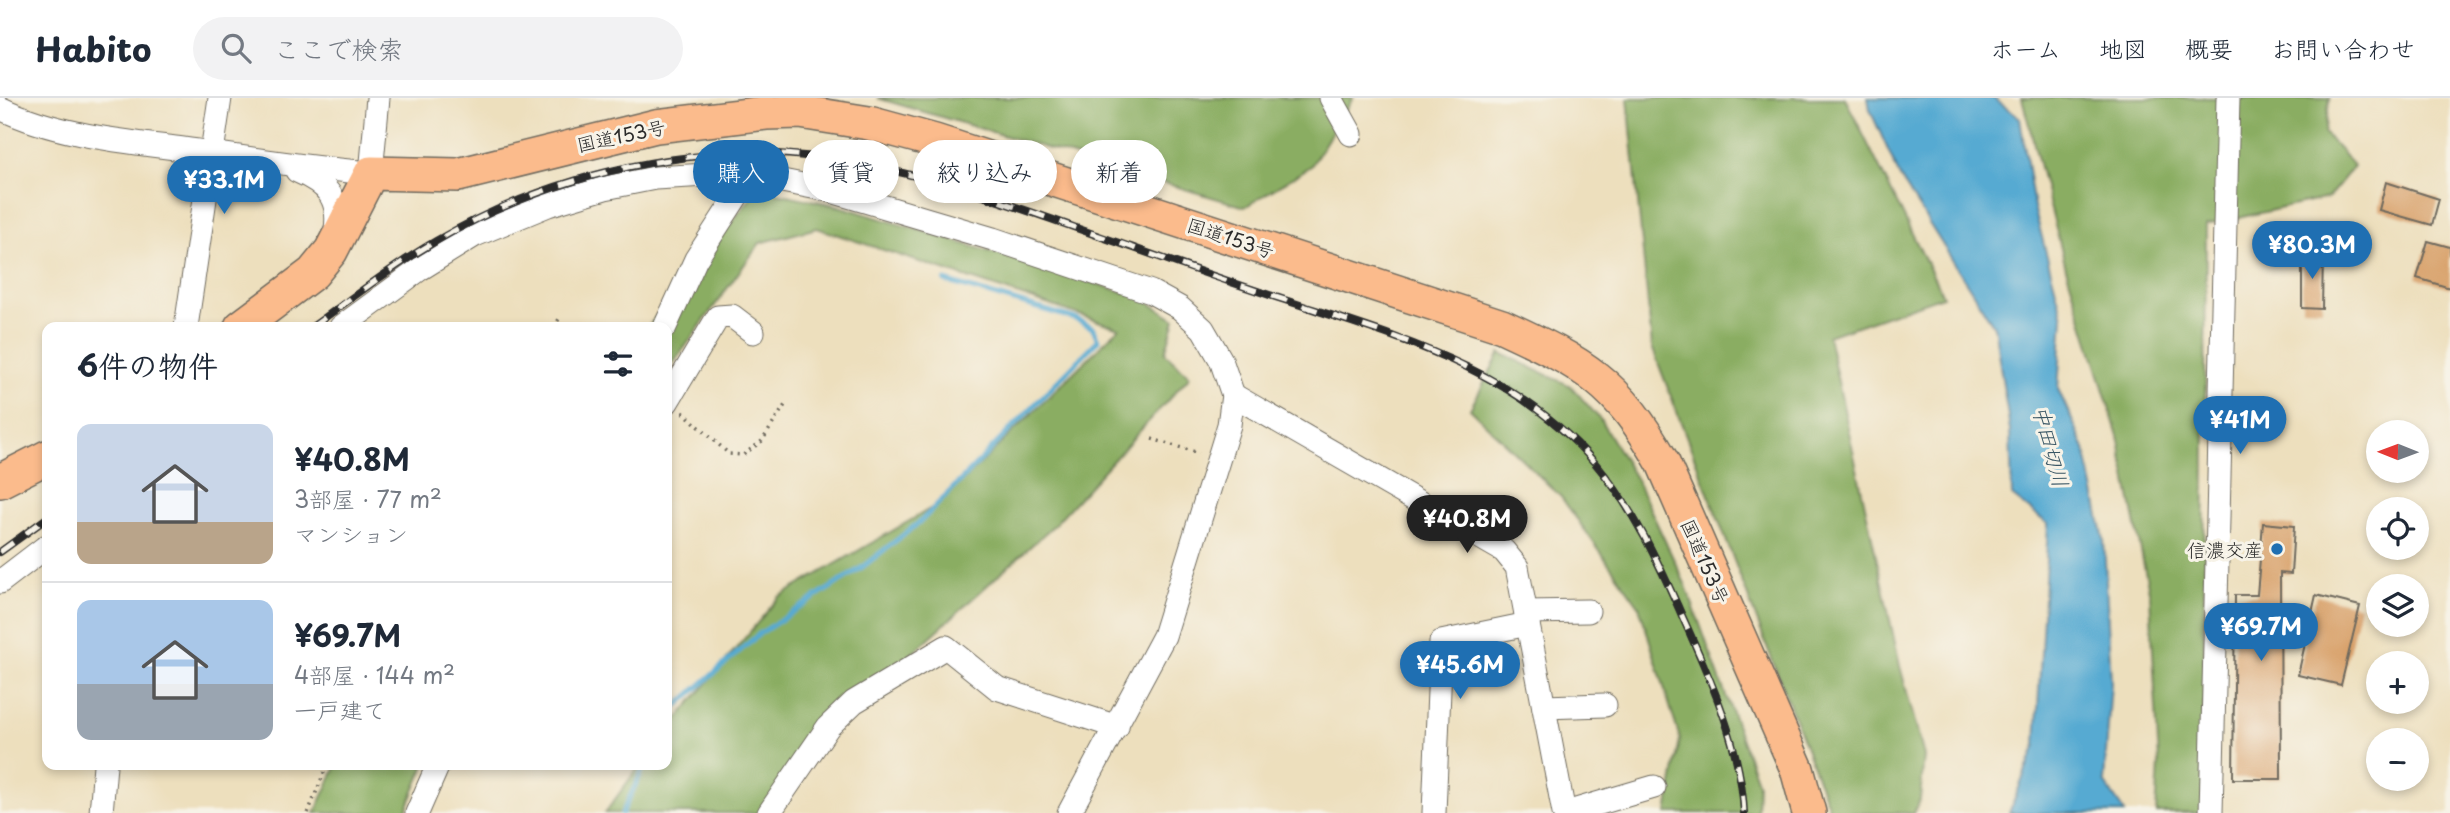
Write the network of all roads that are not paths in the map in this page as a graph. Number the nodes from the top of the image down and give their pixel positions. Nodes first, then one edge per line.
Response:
1 (220, 98) edge
2 (378, 98) edge
3 (1331, 98) edge
4 (2228, 98) edge
5 (803, 105) edge
6 (0, 108) edge
7 (1351, 134) dead end
8 (211, 153) junction
9 (277, 164) junction
10 (371, 173) junction
11 (693, 174) edge
12 (789, 182) edge
13 (732, 203) edge
14 (331, 251) junction
15 (187, 322) edge
16 (248, 322) edge
17 (348, 322) edge
18 (667, 322) edge
19 (753, 332) dead end
20 (672, 393) edge
21 (1233, 395) junction
22 (42, 460) edge
23 (0, 481) edge
24 (42, 550) edge
25 (0, 582) edge
26 (1588, 611) dead end
27 (1527, 618) junction
28 (1605, 705) dead end
29 (1544, 707) junction
30 (1117, 727) junction
31 (105, 770) edge
32 (436, 770) edge
33 (1654, 788) dead end
34 (101, 813) edge
35 (417, 813) edge
36 (769, 813) edge
37 (1069, 813) edge
38 (1434, 813) edge
39 (1565, 813) edge
40 (1809, 813) edge
41 (2211, 813) edge

1 - 8 street
2 - 10 street
3 - 7 street
4 - 41 street
5 - 10 highway, 国道153号
5 - 40 highway, 国道153号
6 - 8 street
8 - 9 street
8 - 15 street
9 - 10 street
9 - 14 street
10 - 14 highway
11 - 17 street
12 - 21 street
13 - 18 street
14 - 16 highway
19 - 20 street
21 - 27 street
21 - 30 street
22 - 23 highway
24 - 25 street
26 - 27 street
27 - 29 street
27 - 38 street
28 - 29 street
29 - 39 street
30 - 36 street
30 - 37 street
31 - 34 street
32 - 35 street
33 - 39 street

